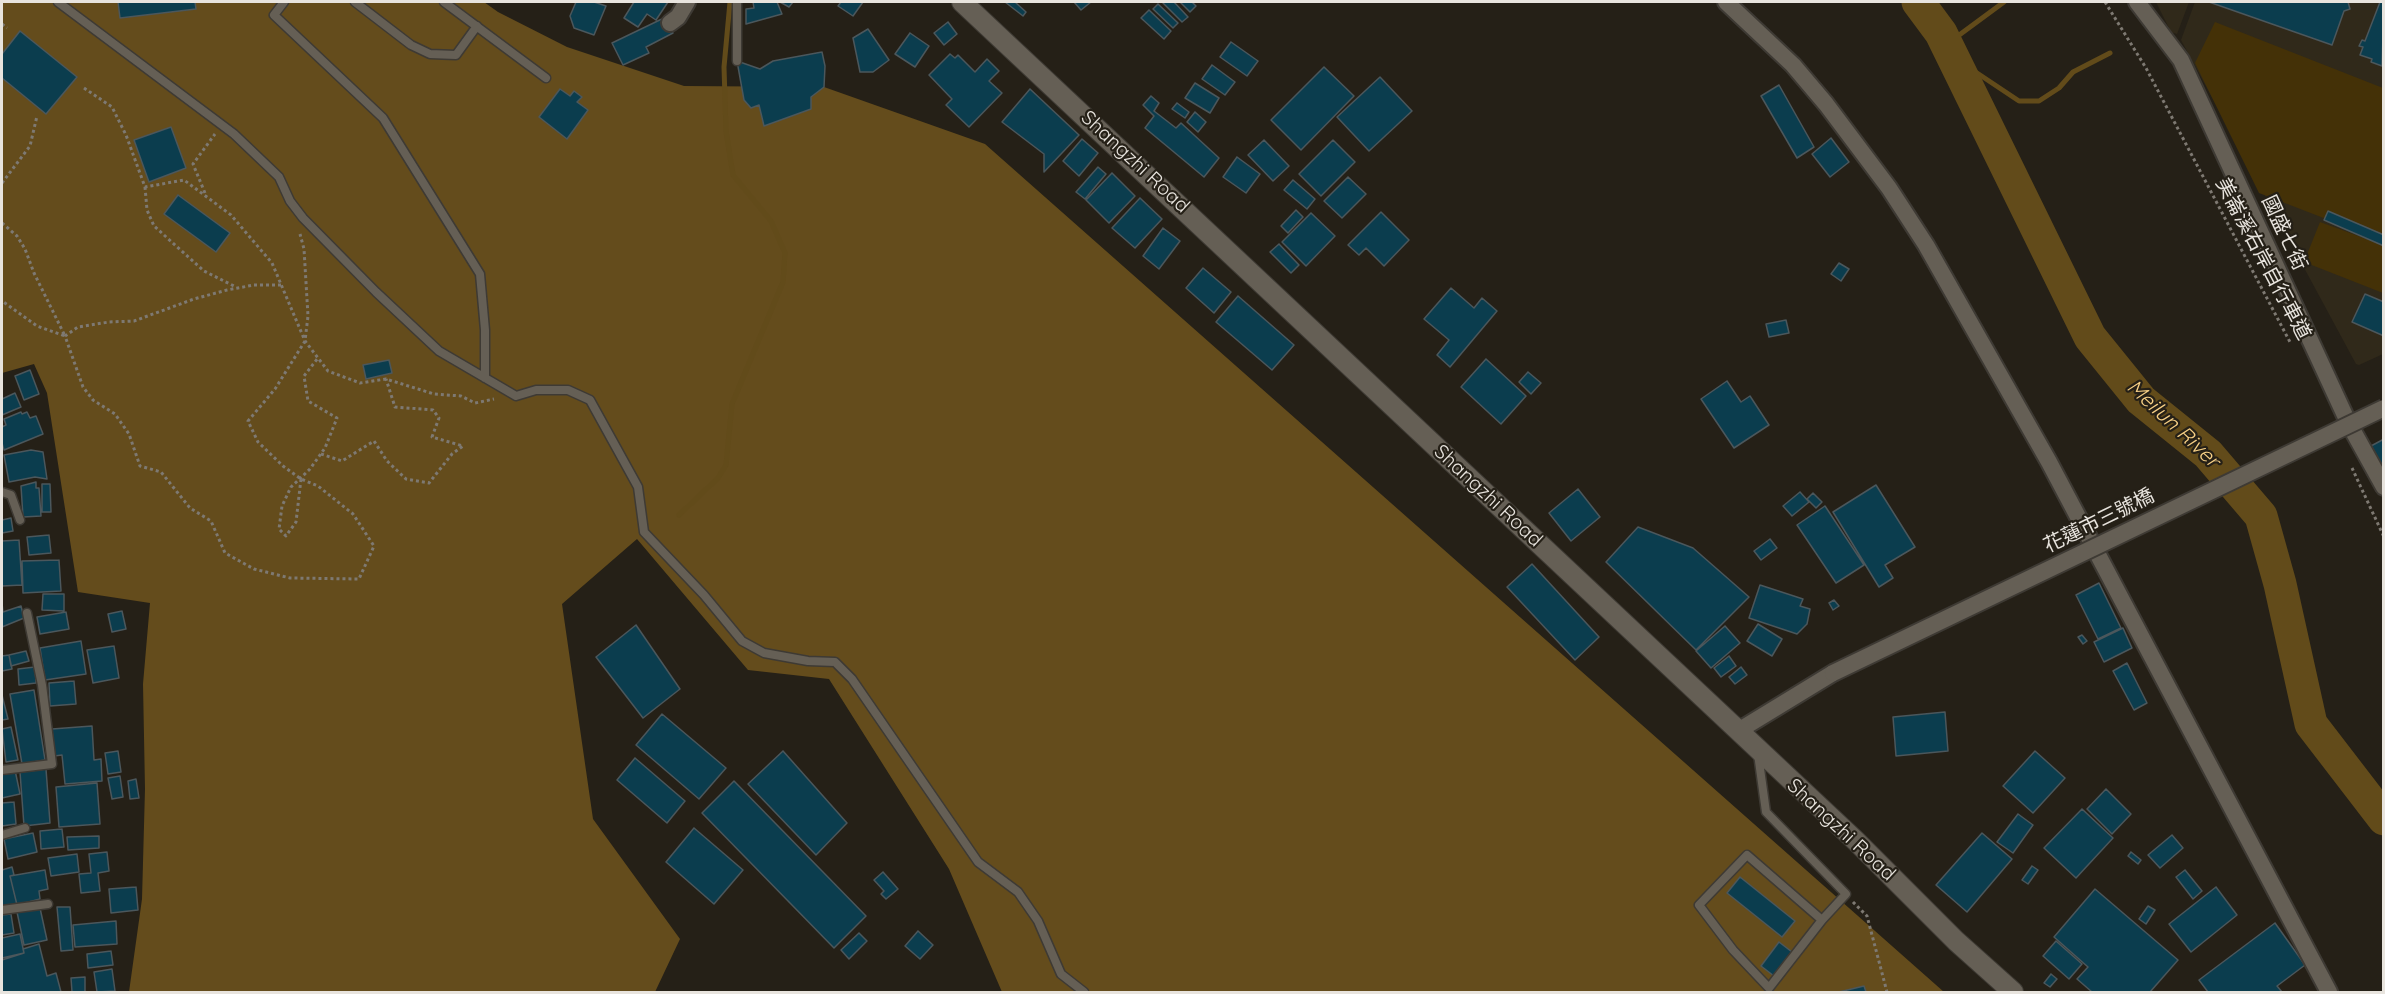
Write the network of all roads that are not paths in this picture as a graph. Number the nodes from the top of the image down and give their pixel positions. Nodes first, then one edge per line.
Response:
1 (58, 2) edge
2 (284, 2) edge
3 (355, 2) edge
4 (444, 2) edge
5 (687, 2) edge
6 (737, 2) edge
7 (962, 2) edge
8 (1725, 2) edge
9 (2137, 2) edge
10 (670, 23) dead end
11 (477, 26) junction
12 (736, 61) dead end
13 (546, 78) dead end
14 (485, 378) junction
15 (2384, 408) edge
16 (2384, 487) edge
17 (2, 492) edge
18 (20, 519) dead end
19 (27, 614) dead end
20 (1738, 731) junction
21 (1757, 751) junction
22 (2, 770) edge
23 (24, 828) dead end
24 (2, 835) edge
25 (48, 904) dead end
26 (2, 910) edge
27 (1822, 920) junction
28 (1084, 993) edge
29 (2013, 993) edge
30 (2329, 993) edge

1 - 14 lane
2 - 14 lane
3 - 11 lane
4 - 11 lane
5 - 10 street
6 - 12 lane
7 - 20 street, Shangzhi Road
8 - 30 street
9 - 16 street, 國盛七街
11 - 13 lane
14 - 28 lane
15 - 20 street, 花蓮市三號橋, bridge
17 - 18 lane
19 - 22 lane
20 - 21 street, Shangzhi Road
21 - 27 lane
21 - 29 street, Shangzhi Road
23 - 24 lane
25 - 26 lane
27 - 27 lane

